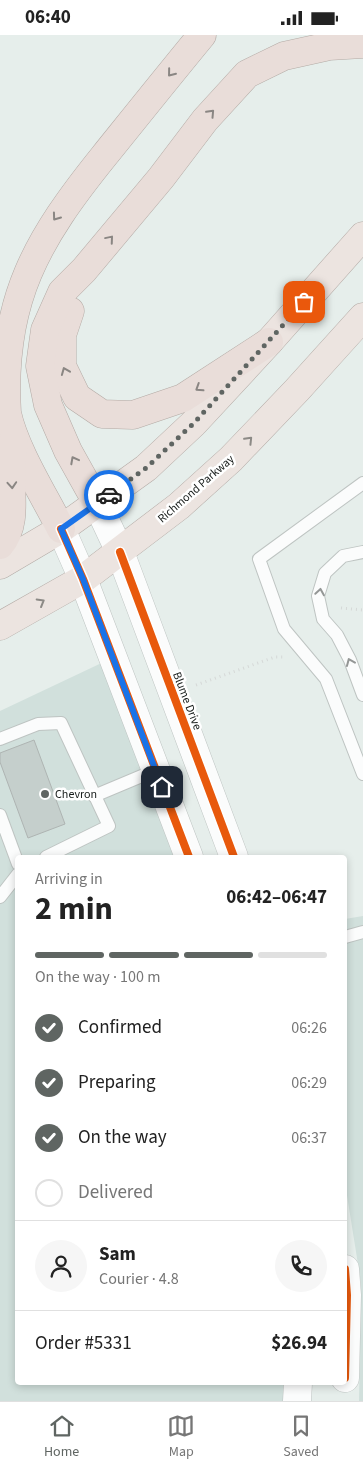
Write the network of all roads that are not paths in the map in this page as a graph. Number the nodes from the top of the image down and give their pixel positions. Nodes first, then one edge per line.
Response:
1 (202, 35) edge
2 (363, 44) edge
3 (363, 236) edge
4 (84, 270) junction
5 (363, 317) edge
6 (269, 342) junction
7 (14, 436) junction
8 (363, 483) edge
9 (96, 503) junction
10 (61, 529) junction
11 (0, 545) edge
12 (120, 552) junction
13 (363, 552) edge
14 (0, 565) edge
15 (83, 579) junction
16 (0, 626) edge
17 (363, 695) edge
18 (0, 739) edge
19 (156, 770) junction
20 (363, 775) edge
21 (94, 796) junction
22 (0, 815) edge
23 (50, 855) edge
24 (188, 855) edge
25 (233, 855) edge
26 (15, 856) edge
27 (15, 878) edge
28 (0, 897) edge
29 (363, 932) edge
30 (347, 936) edge
31 (347, 1286) edge
32 (347, 1323) edge
33 (298, 1385) edge
34 (345, 1385) edge
35 (297, 1401) edge
36 (344, 1401) edge

1 -> 7 highway
4 -> 2 highway
3 - 6 highway
6 -> 4 highway
9 -> 4 highway
12 -> 5 highway, Richmond Parkway
6 - 9 highway
7 - 10 highway
7 -> 11 highway
8 - 20 lane
9 - 10 highway
9 - 12 street, Blume Drive
10 - 14 highway
10 - 15 street
12 - 15 highway, Richmond Parkway
12 - 25 street, Blume Drive
17 -> 13 lane
16 -> 15 highway, Richmond Parkway
15 - 19 street
18 - 21 lane
19 - 21 lane
19 - 24 street
21 - 23 lane
22 - 26 lane
27 - 28 lane
29 - 30 lane
31 - 32 street
33 - 35 street
34 - 36 street

